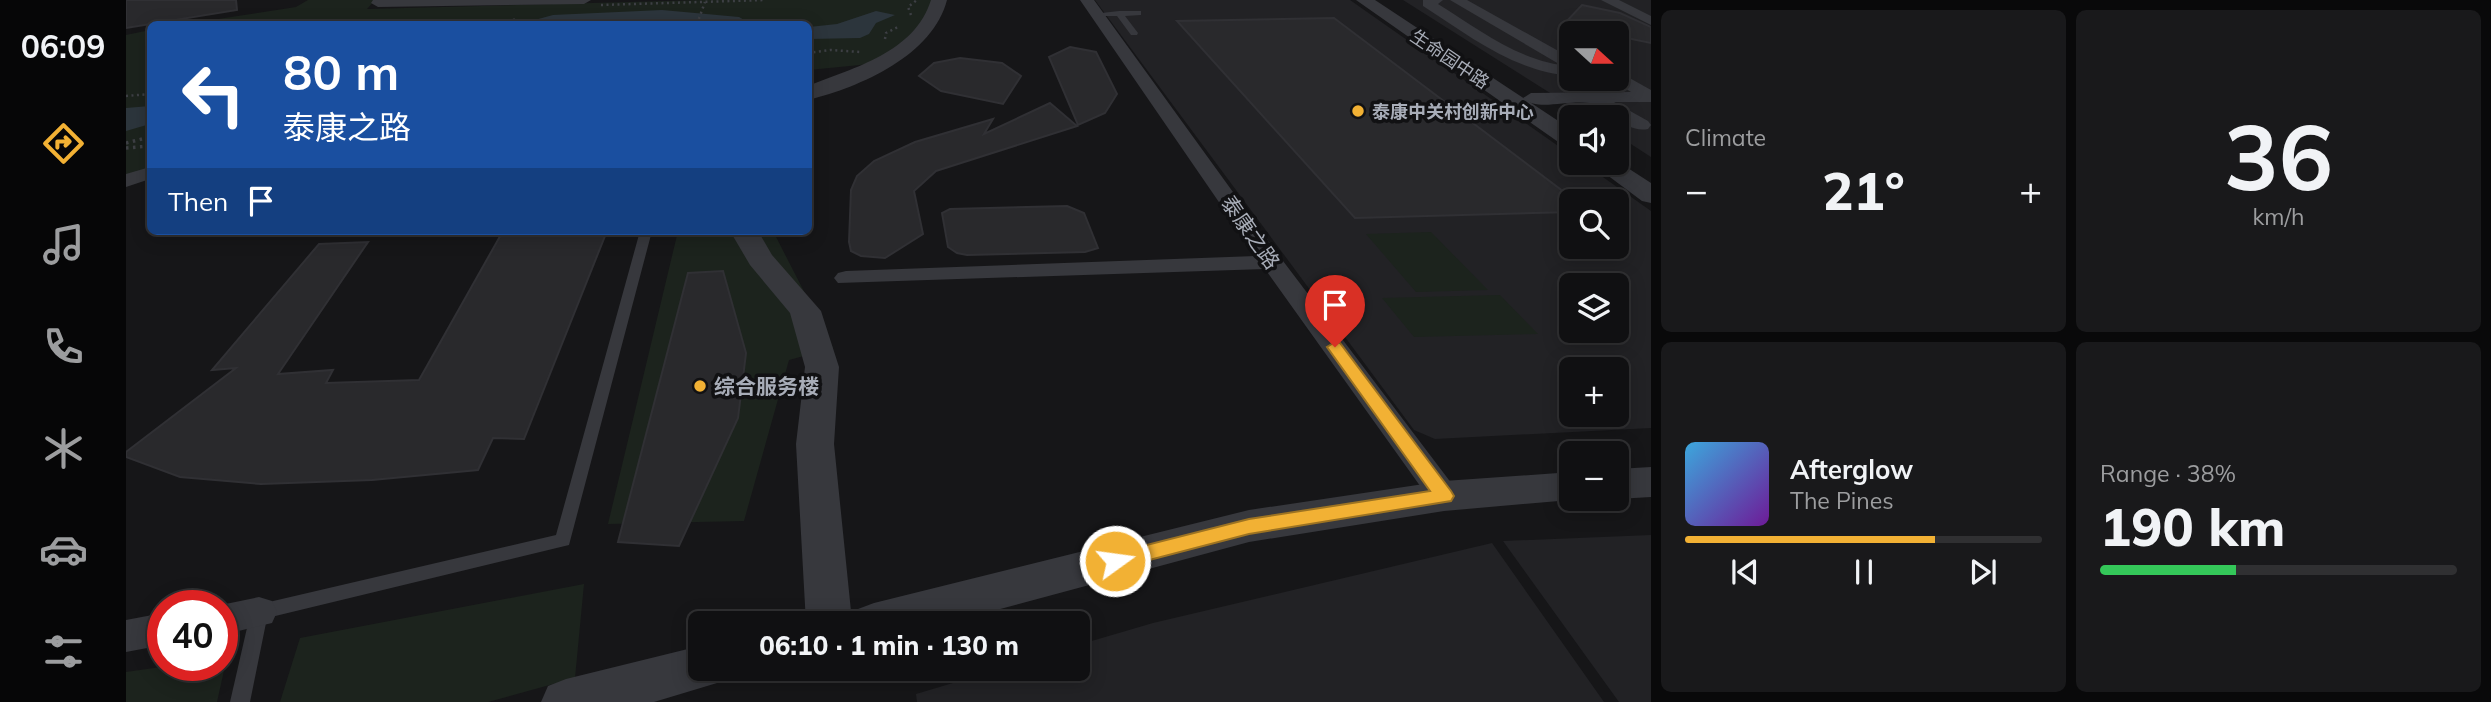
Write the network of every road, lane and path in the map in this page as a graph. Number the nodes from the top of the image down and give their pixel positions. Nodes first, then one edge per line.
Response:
1 (382, 0) edge
2 (765, 0) edge
3 (939, 0) edge
4 (1364, 0) edge
5 (1381, 0) edge
6 (1436, 0) edge
7 (1457, 0) edge
8 (1608, 0) edge
9 (496, 1) edge
10 (591, 2) edge
11 (705, 2) junction
12 (1101, 9) edge
13 (1138, 13) dead end
14 (525, 16) dead end
15 (508, 21) edge
16 (698, 21) edge
17 (1651, 22) edge
18 (1134, 33) dead end
19 (812, 53) edge
20 (887, 58) junction
21 (1559, 61) edge
22 (1559, 66) edge
23 (1629, 84) edge
24 (812, 91) edge
25 (1584, 91) edge
26 (147, 94) edge
27 (126, 96) edge
28 (1531, 98) junction
29 (1594, 98) junction
30 (1559, 116) edge
31 (1642, 125) dead end
32 (1559, 132) edge
33 (147, 138) edge
34 (126, 146) edge
35 (147, 146) edge
36 (1629, 162) edge
37 (147, 174) edge
38 (1621, 175) edge
39 (1651, 176) edge
40 (126, 181) edge
41 (1651, 195) edge
42 (645, 235) edge
43 (746, 235) edge
44 (1272, 262) junction
45 (846, 278) dead end
46 (1651, 482) edge
47 (1629, 483) edge
48 (1559, 488) edge
49 (1444, 496) junction
50 (828, 611) edge
51 (920, 611) edge
52 (258, 612) junction
53 (238, 615) edge
54 (147, 632) edge
55 (126, 636) edge
56 (688, 671) edge
57 (240, 702) edge
58 (566, 702) edge

1 - 9 street
2 - 11 path
3 - 20 street
4 - 32 street, 生命园中路
5 - 28 street, 生命园中路
6 - 22 street
7 - 21 street
8 - 17 street
9 - 10 street
10 - 11 path
11 - 16 path
12 - 13 lane
12 - 18 lane
12 - 44 street, 泰康之路
14 - 15 path
19 - 20 path
20 - 24 street
23 - 29 street
25 - 29 street
26 - 27 path
28 - 29 street
28 - 30 street, 生命园中路
29 - 31 street
33 - 34 path
34 - 35 path
36 - 39 street
37 - 40 street
38 - 41 street
42 - 52 lane
43 - 50 street
44 - 45 street
44 - 49 street, 泰康之路
46 - 47 street
48 - 49 street
49 - 51 street
52 - 53 street
52 - 57 lane
54 - 55 street
56 - 58 street

